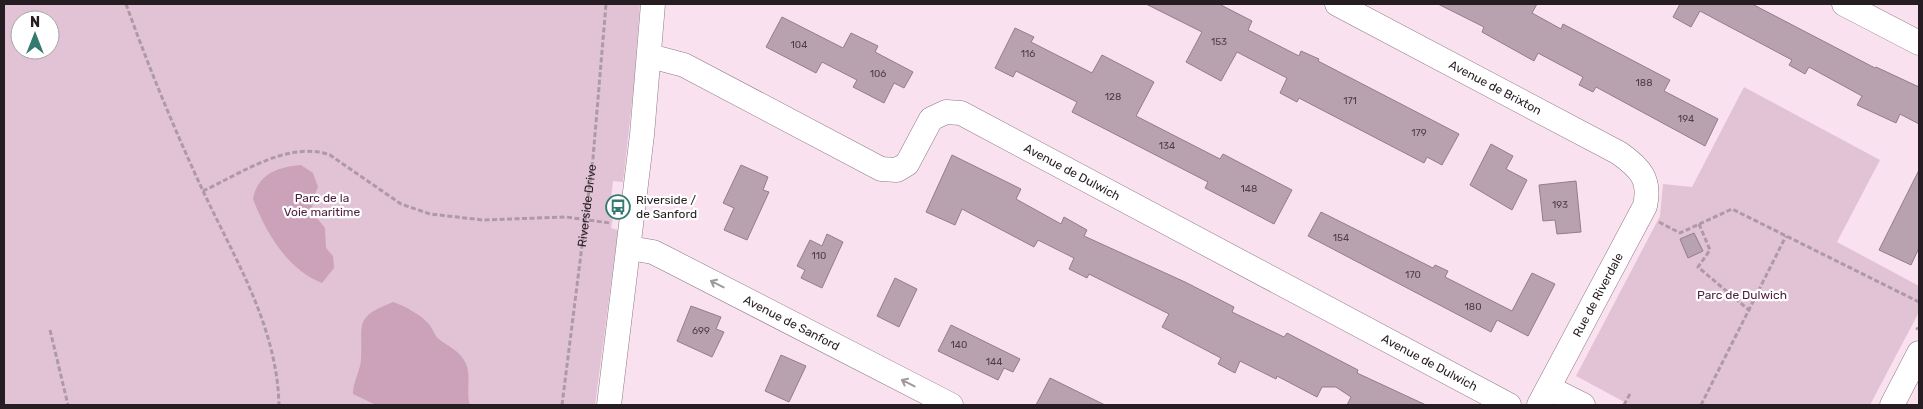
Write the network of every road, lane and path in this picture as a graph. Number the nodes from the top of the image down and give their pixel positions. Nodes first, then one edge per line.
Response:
1 (126, 4) edge
2 (606, 4) edge
3 (653, 4) edge
4 (1337, 4) edge
5 (1844, 4) edge
6 (1919, 43) edge
7 (650, 56) junction
8 (1646, 181) joint
9 (203, 191) junction
10 (585, 219) junction
11 (1655, 221) dead end
12 (616, 224) dead end
13 (1699, 224) junction
14 (1786, 236) junction
15 (629, 248) junction
16 (1919, 302) edge
17 (1750, 311) junction
18 (50, 330) dead end
19 (1919, 353) edge
20 (1631, 392) dead end
21 (1544, 396) edge
22 (68, 405) edge
23 (279, 405) edge
24 (562, 405) edge
25 (609, 405) edge
26 (951, 405) edge
27 (1508, 405) edge
28 (1583, 405) edge
29 (1624, 405) edge
30 (1701, 405) edge
31 (1892, 405) edge

1 - 9 path
2 - 10 path, Riverside Drive
3 - 7 street
4 - 8 street, Avenue de Brixton
5 - 6 street
7 - 15 street
7 - 27 street, Avenue de Dulwich
8 - 21 street, Rue de Riverdale
9 - 10 path
9 - 23 path
10 - 12 path
10 - 24 path, Riverside Drive
11 - 13 path
13 - 14 path
13 - 17 path
14 - 16 path
14 - 17 path
15 - 25 street
26 -> 15 street, Avenue de Sanford
17 - 30 path
18 - 22 path
19 - 31 street
20 - 29 path
21 - 28 street

